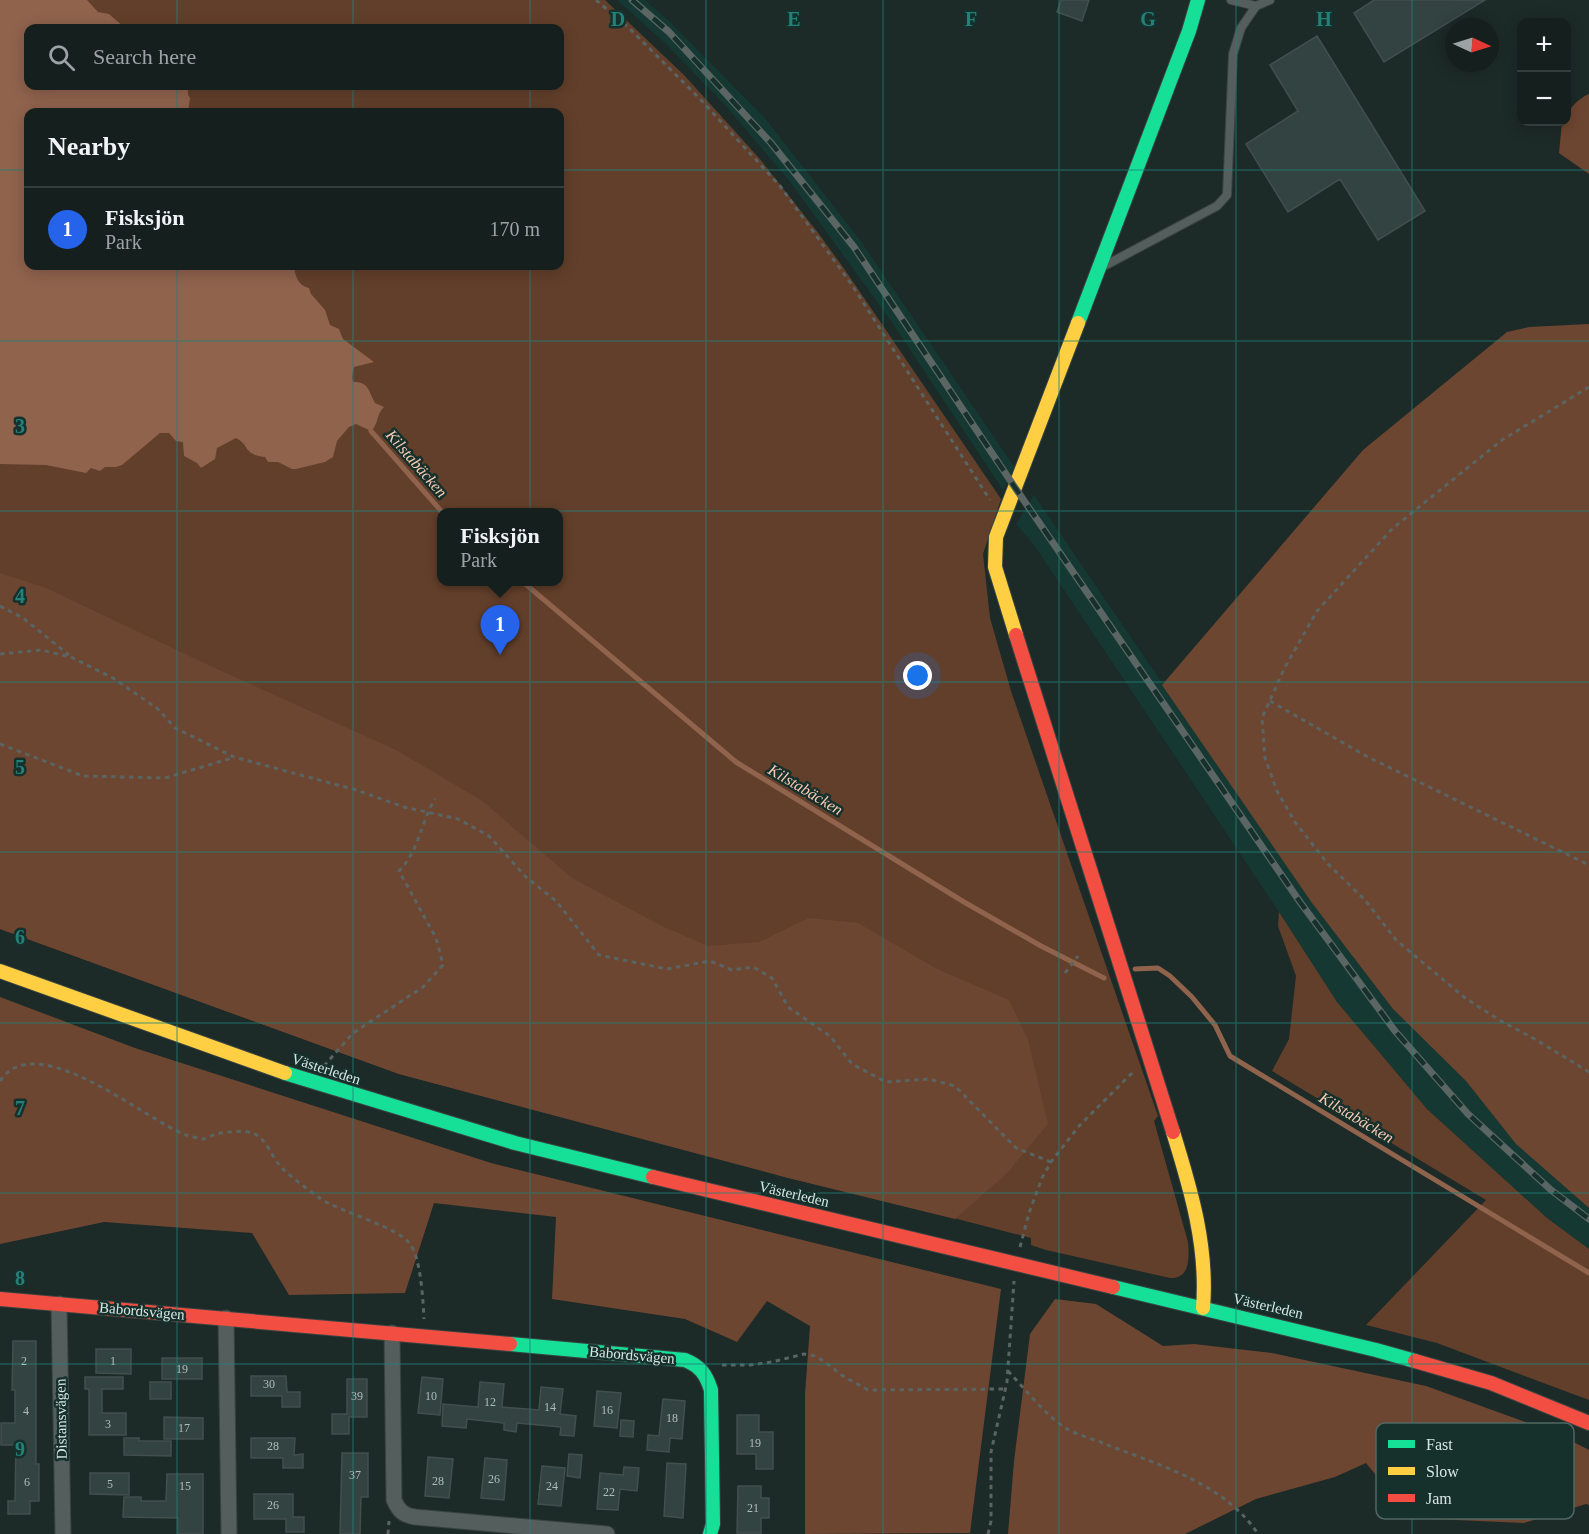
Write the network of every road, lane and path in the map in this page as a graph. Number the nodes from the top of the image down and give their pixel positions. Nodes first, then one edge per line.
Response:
1 (596, 0) edge
2 (1198, 0) edge
3 (1231, 0) edge
4 (1270, 0) edge
5 (1256, 6) junction
6 (1099, 268) junction
7 (1589, 387) edge
8 (992, 504) dead end
9 (0, 606) edge
10 (0, 654) edge
11 (71, 657) junction
12 (1270, 701) junction
13 (0, 744) edge
14 (234, 757) junction
15 (435, 800) dead end
16 (427, 812) junction
17 (1589, 865) edge
18 (1078, 956) dead end
19 (0, 971) edge
20 (1065, 973) dead end
21 (1149, 1056) junction
22 (1589, 1072) edge
23 (0, 1081) edge
24 (314, 1083) junction
25 (1051, 1162) junction
26 (1020, 1249) dead end
27 (1014, 1280) dead end
28 (0, 1299) edge
29 (59, 1304) junction
30 (1203, 1308) junction
31 (226, 1318) junction
32 (392, 1333) junction
33 (426, 1336) junction
34 (699, 1365) junction
35 (1008, 1371) junction
36 (1005, 1389) junction
37 (1589, 1423) edge
38 (63, 1534) edge
39 (229, 1534) edge
40 (607, 1534) edge
41 (710, 1534) edge
42 (988, 1534) edge
43 (1258, 1534) edge

1 - 8 path
2 - 6 street
3 - 5 lane
4 - 5 lane
5 - 6 lane
6 - 21 street
7 - 12 path
9 - 11 path
10 - 11 path
11 - 14 path
12 - 17 path
12 - 22 path
13 - 14 path
14 - 16 path
15 - 16 path
16 - 24 path
16 - 25 path
18 - 20 path
19 - 24 street, Västerleden
21 - 25 path
21 - 30 street
23 - 33 path
24 - 30 street, Västerleden
25 - 26 path
27 - 35 path
28 - 29 street, Babordsvägen
29 - 31 street, Babordsvägen
29 - 38 street, Distansvägen
30 - 37 street, Västerleden
31 - 32 street, Babordsvägen
31 - 39 street
32 - 33 street, Babordsvägen
32 - 40 street
33 - 34 street, Babordsvägen
34 - 36 path
34 - 41 street
35 - 36 path
35 - 43 path
36 - 42 path

